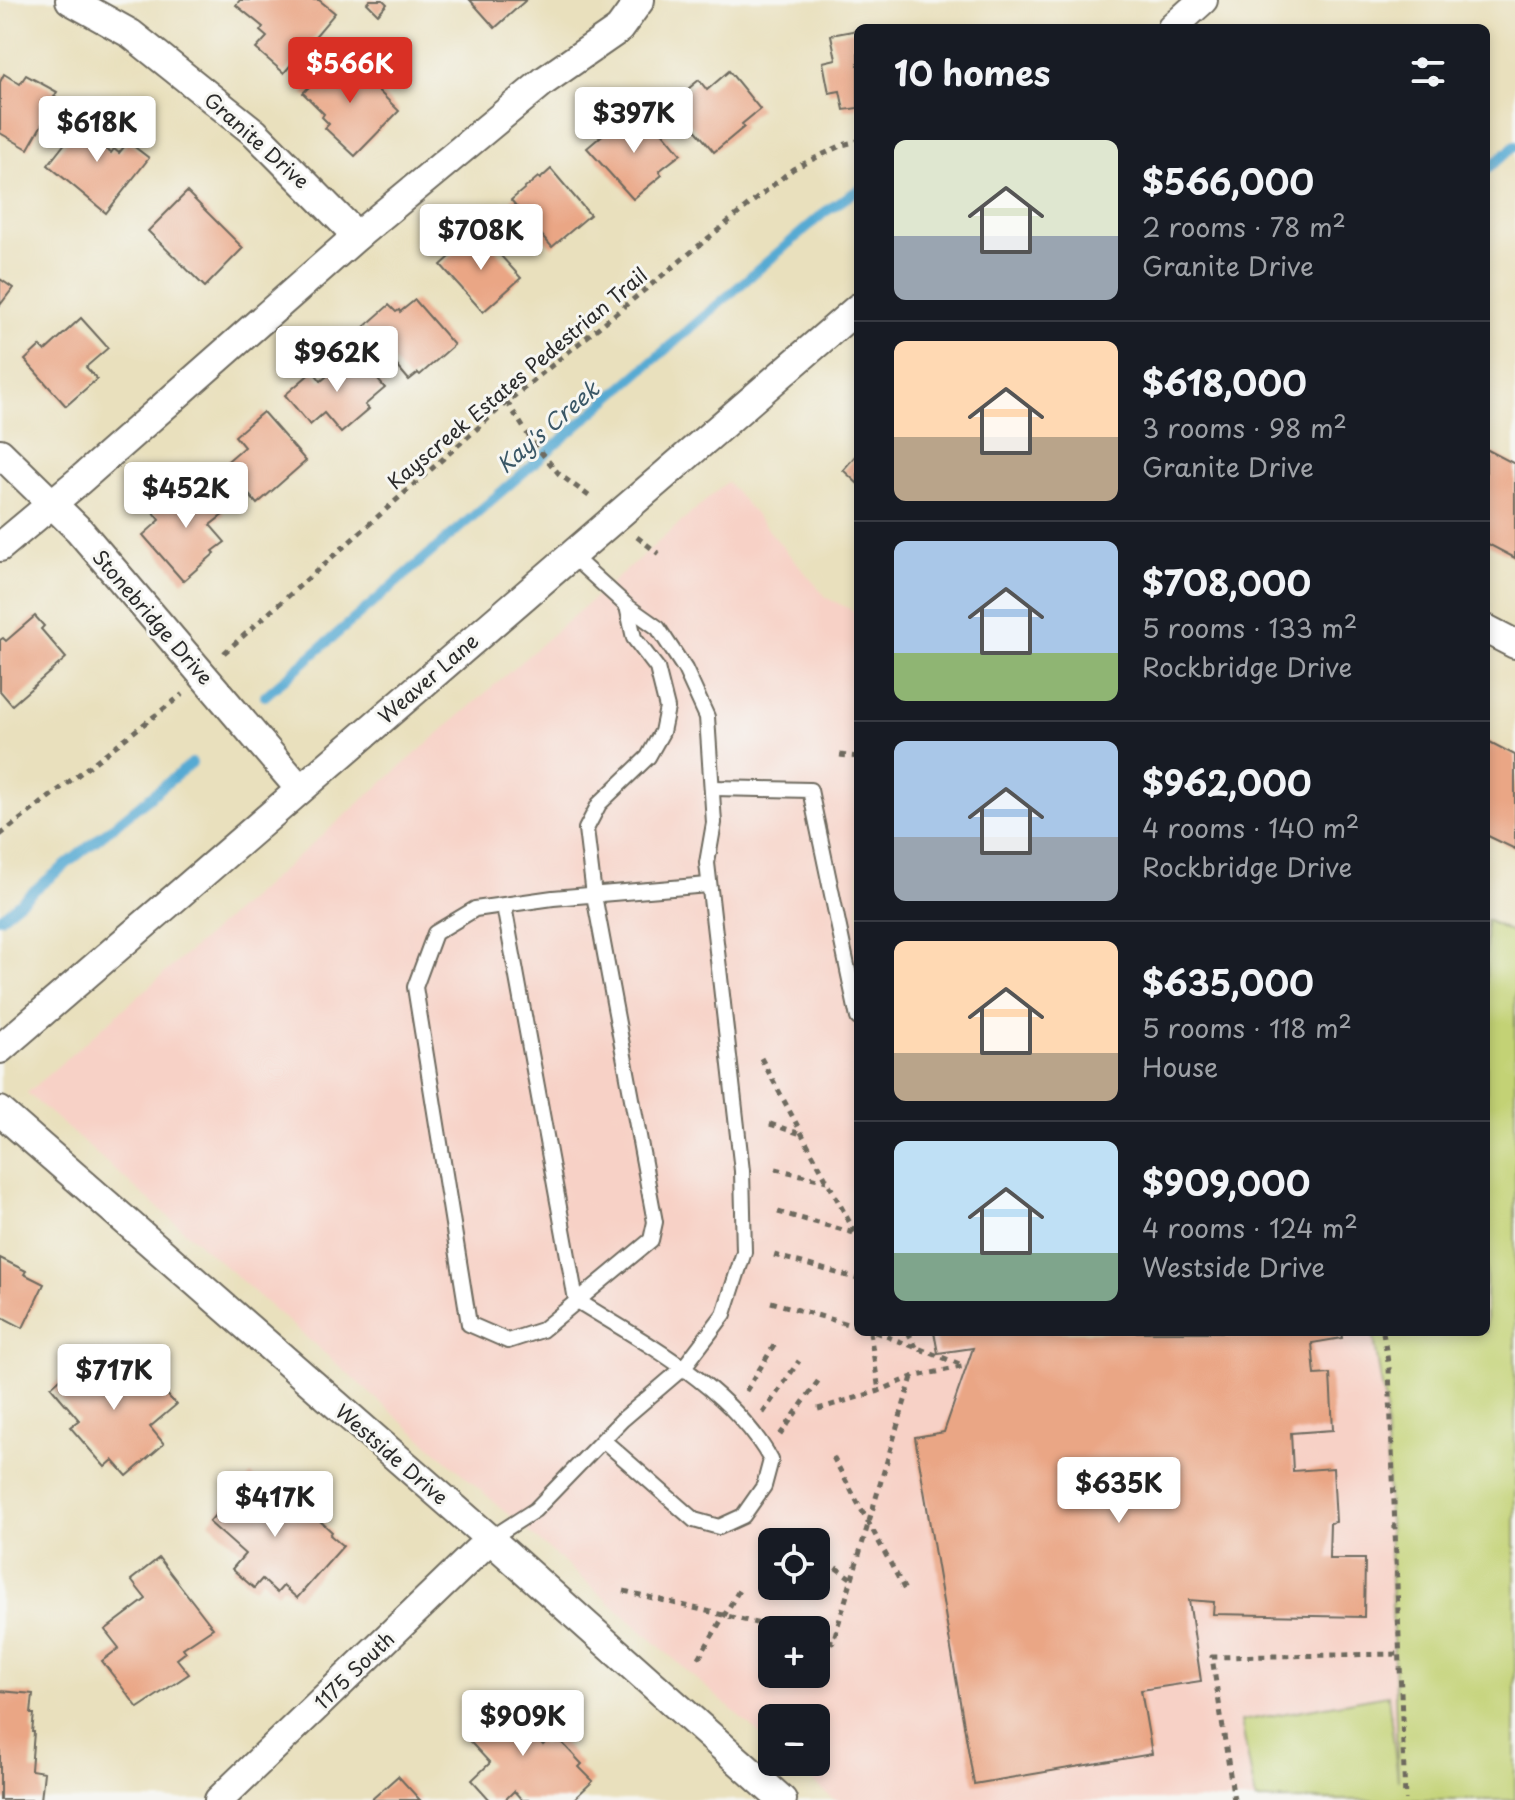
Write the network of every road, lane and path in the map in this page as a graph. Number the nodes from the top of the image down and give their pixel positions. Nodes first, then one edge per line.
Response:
1 (70, 0) edge
2 (640, 0) edge
3 (1203, 0) edge
4 (1176, 24) edge
5 (854, 142) edge
6 (357, 236) junction
7 (854, 311) edge
8 (507, 402) junction
9 (0, 453) edge
10 (590, 496) dead end
11 (53, 504) junction
12 (0, 547) edge
13 (571, 555) junction
14 (627, 606) junction
15 (1490, 631) edge
16 (1515, 644) edge
17 (219, 657) dead end
18 (179, 698) dead end
19 (840, 755) dead end
20 (854, 757) edge
21 (713, 788) junction
22 (300, 789) junction
23 (0, 835) edge
24 (708, 885) junction
25 (594, 895) junction
26 (504, 906) junction
27 (854, 999) edge
28 (0, 1049) edge
29 (761, 1058) dead end
30 (0, 1111) edge
31 (770, 1124) dead end
32 (802, 1134) junction
33 (776, 1169) dead end
34 (827, 1182) junction
35 (778, 1212) dead end
36 (854, 1231) edge
37 (854, 1235) edge
38 (774, 1255) dead end
39 (854, 1278) edge
40 (576, 1300) junction
41 (771, 1302) dead end
42 (854, 1326) edge
43 (872, 1336) edge
44 (883, 1336) edge
45 (910, 1336) edge
46 (1384, 1336) edge
47 (775, 1344) dead end
48 (917, 1348) junction
49 (799, 1361) dead end
50 (684, 1367) junction
51 (821, 1377) dead end
52 (912, 1377) junction
53 (879, 1391) junction
54 (818, 1409) dead end
55 (733, 1412) junction
56 (752, 1430) junction
57 (603, 1440) junction
58 (768, 1453) junction
59 (833, 1457) dead end
60 (868, 1524) junction
61 (490, 1539) junction
62 (830, 1564) edge
63 (852, 1579) junction
64 (741, 1587) dead end
65 (624, 1591) dead end
66 (906, 1592) dead end
67 (724, 1615) junction
68 (758, 1623) edge
69 (830, 1641) edge
70 (1400, 1654) junction
71 (699, 1658) dead end
72 (219, 1800) edge
73 (782, 1800) edge
74 (1234, 1800) edge
75 (1405, 1800) edge

1 - 6 street, Granite Drive
2 - 6 street
3 - 4 street
5 - 8 path, Kayscreek Estates Pedestrian Trail
6 - 11 street
7 - 13 street, Weaver Lane
8 - 10 path
8 - 17 path, Kayscreek Estates Pedestrian Trail
9 - 11 street, Stonebridge Drive
11 - 12 street
11 - 22 street, Stonebridge Drive
13 - 14 lane
13 - 22 street, Weaver Lane
14 - 21 lane
14 - 25 lane
15 - 16 street
18 - 23 path
19 - 20 path
21 - 24 lane
21 - 27 lane
22 - 28 street, Weaver Lane
24 - 25 lane
24 - 50 lane
25 - 26 lane
25 - 40 lane
26 - 40 lane
26 - 40 lane
29 - 32 path
30 - 61 street, Westside Drive
31 - 32 path
32 - 34 path
33 - 34 path
34 - 36 path
35 - 37 path
38 - 39 path
40 - 50 lane
41 - 42 path
43 - 53 path
44 - 48 path
45 - 48 path
46 - 70 path
47 - 55 path
48 - 52 path
49 - 56 path
50 - 55 lane
50 - 57 lane
51 - 58 path
52 - 53 path
52 - 60 path
53 - 54 path
55 - 56 lane
56 - 58 lane
57 - 58 lane
57 - 61 lane
59 - 60 path
60 - 63 path
60 - 66 path
61 - 72 street, 1175 South
61 - 73 street, Westside Drive
62 - 63 path
63 - 69 path
64 - 67 path
65 - 67 path
67 - 68 path
67 - 71 path
70 - 74 path
70 - 75 path

